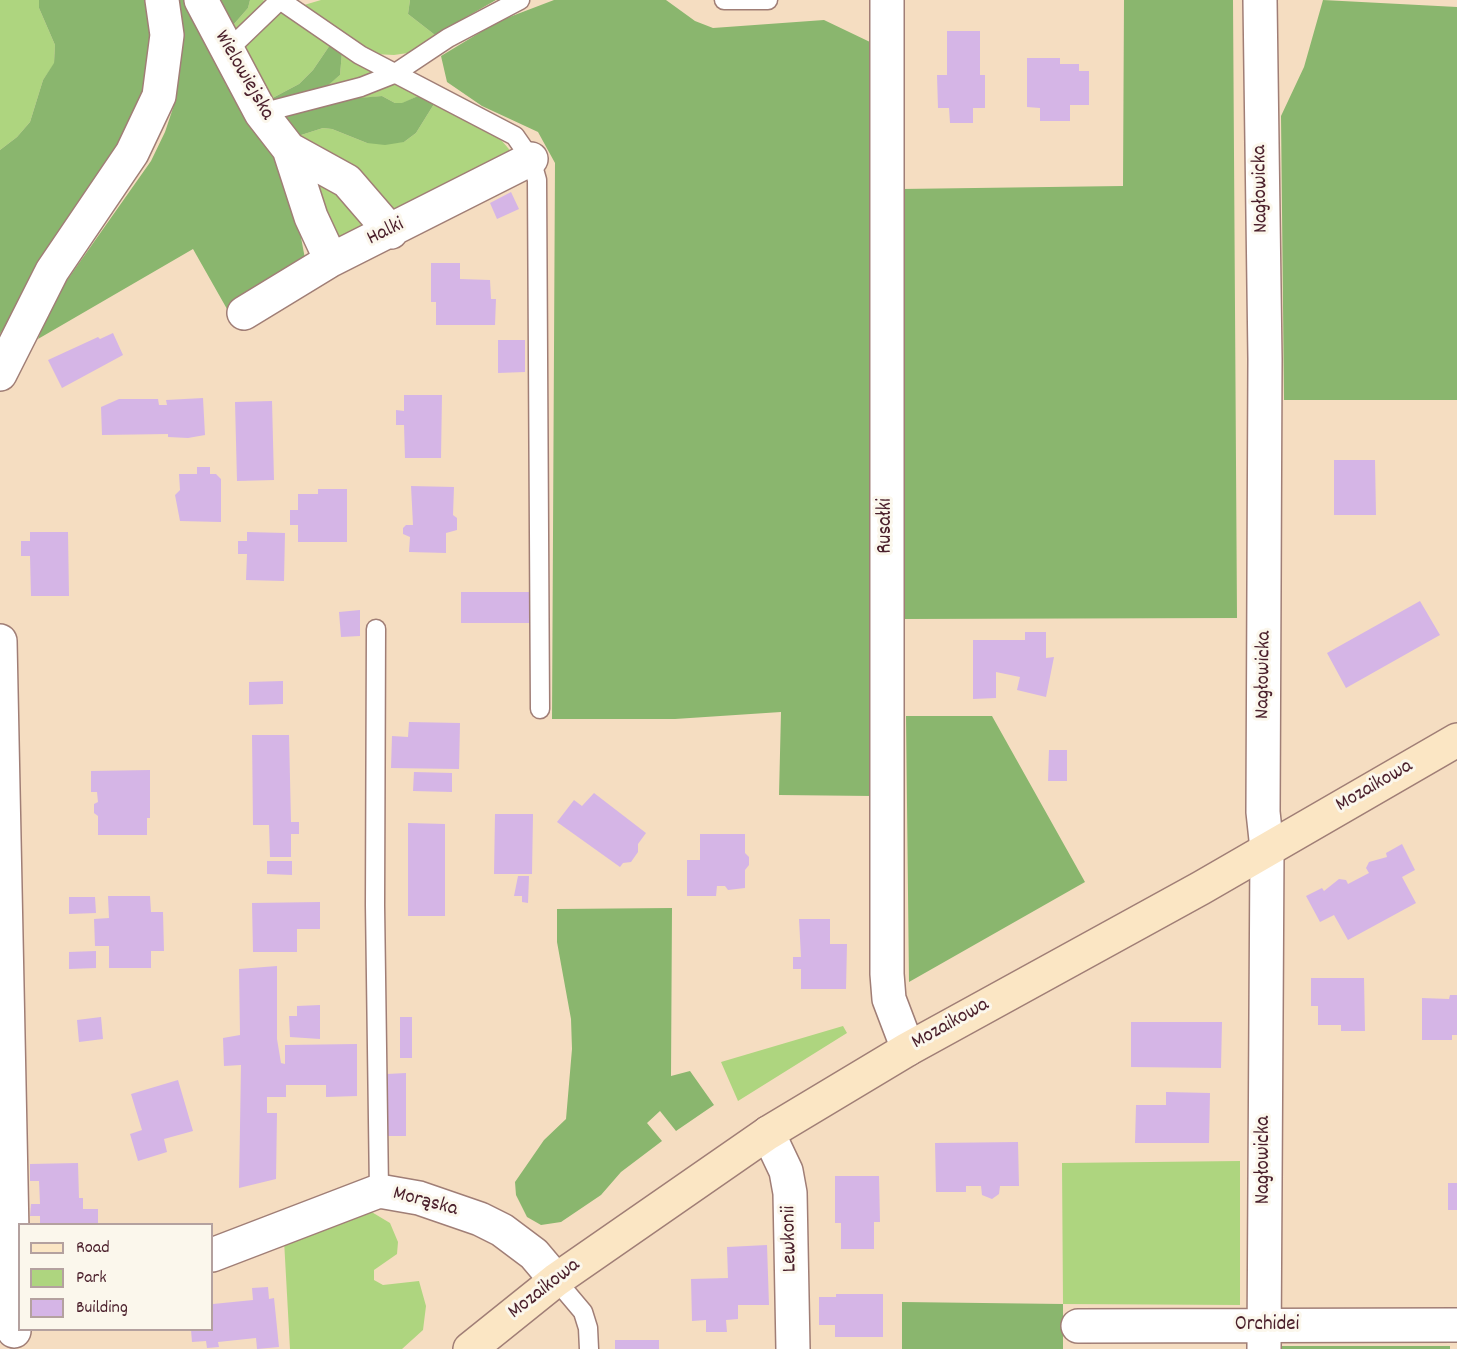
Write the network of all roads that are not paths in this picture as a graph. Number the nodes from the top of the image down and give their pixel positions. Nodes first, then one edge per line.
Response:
1 (162, 0) edge
2 (201, 0) edge
3 (280, 0) edge
4 (520, 0) edge
5 (724, 0) edge
6 (768, 0) edge
7 (887, 0) edge
8 (1260, 0) edge
9 (227, 51) junction
10 (394, 74) junction
11 (261, 113) junction
12 (289, 149) junction
13 (531, 159) junction
14 (391, 232) junction
15 (331, 260) junction
16 (244, 313) dead end
17 (0, 374) edge
18 (376, 629) dead end
19 (0, 641) edge
20 (540, 709) dead end
21 (1457, 740) edge
22 (1267, 849) junction
23 (908, 1049) junction
24 (768, 1133) junction
25 (379, 1191) junction
26 (213, 1256) edge
27 (556, 1280) junction
28 (1457, 1325) edge
29 (1078, 1326) dead end
30 (11, 1332) edge
31 (1264, 1337) edge
32 (470, 1349) edge
33 (589, 1349) edge
34 (793, 1349) edge

1 - 17 street
2 - 9 street, Wielowiejska
3 - 9 lane
3 - 10 lane
4 - 10 lane
5 - 6 lane
7 - 23 street, Rusałki
8 - 22 street, Nagłowicka
9 - 11 street, Wielowiejska
10 - 11 lane
10 - 13 lane
11 - 12 street, Wielowiejska
12 - 14 street, Wielowiejska
12 - 15 street, Wielowiejska
13 - 14 street, Halki
13 - 20 lane
14 - 15 street, Halki
15 - 16 street, Halki
18 - 25 lane
19 - 30 street
21 - 22 street, Mozaikowa
22 - 23 street, Mozaikowa
22 - 31 street, Nagłowicka
23 - 24 street, Mozaikowa
24 - 27 street, Mozaikowa
24 - 34 street, Lewkonii
25 - 26 street, Morąska
25 - 27 street, Morąska
27 - 32 street, Mozaikowa
27 - 33 lane
28 - 31 street, Orchidei
29 - 31 street, Orchidei

